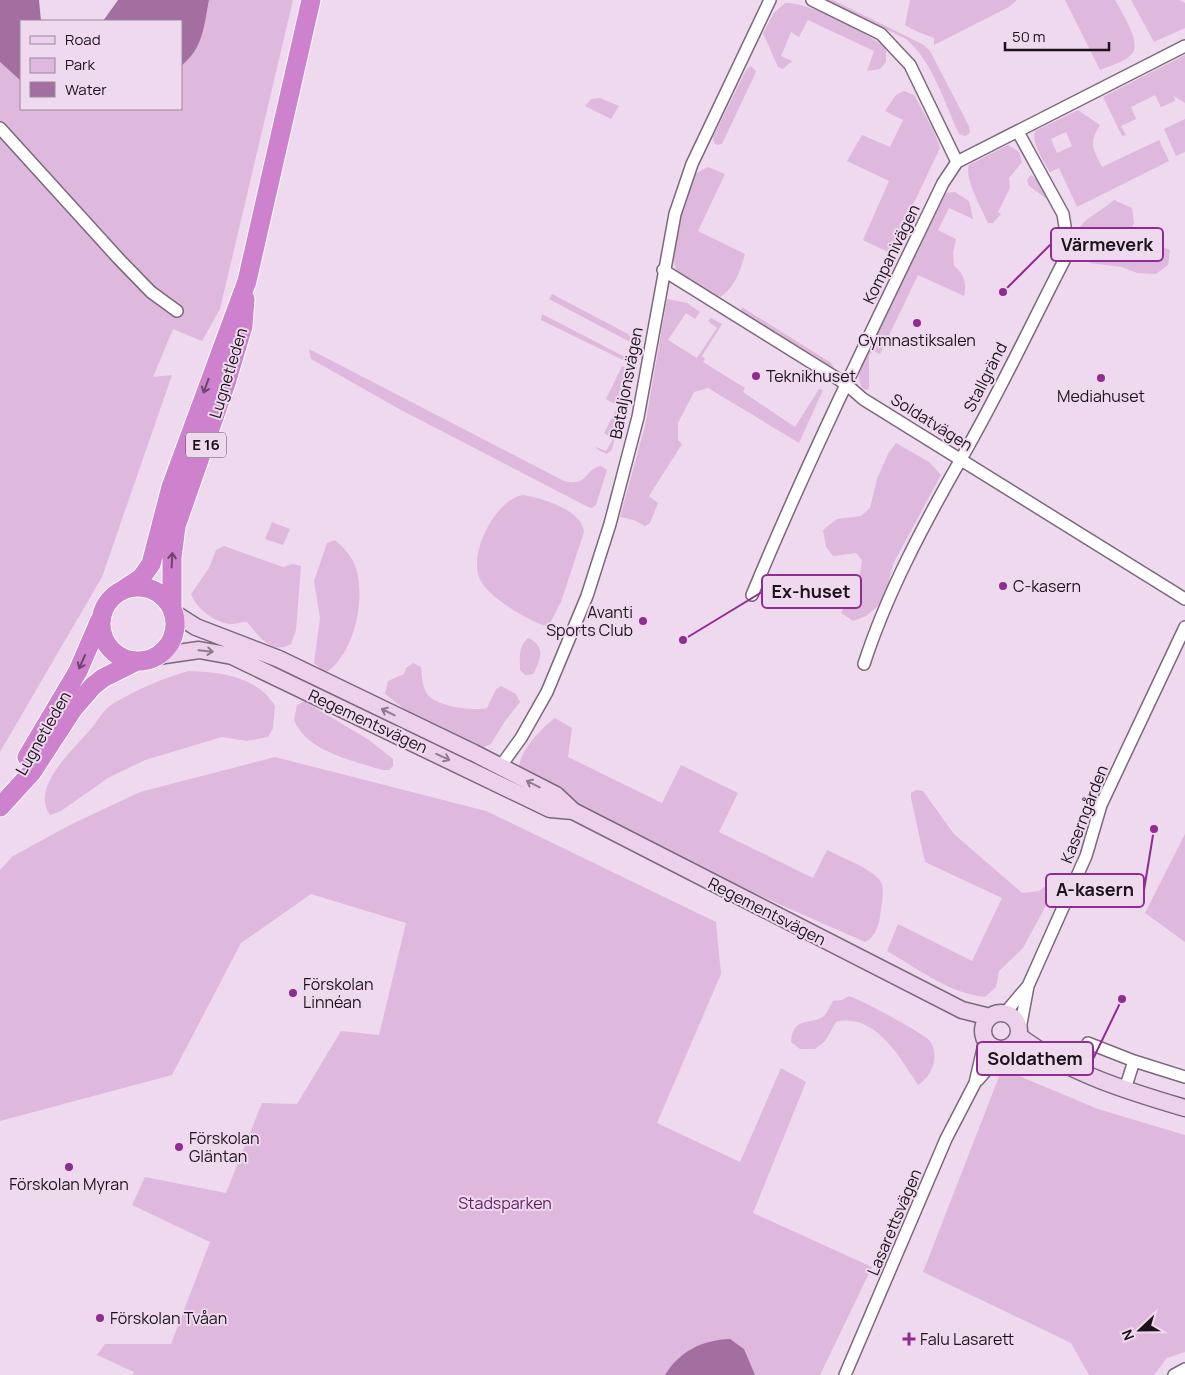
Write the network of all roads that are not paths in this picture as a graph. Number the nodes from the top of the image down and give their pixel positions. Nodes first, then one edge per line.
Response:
1 (311, 0) edge
2 (770, 0) edge
3 (812, 0) edge
4 (1185, 46) edge
5 (0, 128) edge
6 (1018, 132) junction
7 (957, 162) junction
8 (663, 270) junction
9 (246, 281) junction
10 (178, 311) dead end
11 (846, 384) junction
12 (961, 459) junction
13 (124, 589) junction
14 (752, 595) dead end
15 (1185, 599) edge
16 (173, 611) junction
17 (101, 617) junction
18 (1185, 627) edge
19 (158, 656) junction
20 (135, 662) junction
21 (864, 664) dead end
22 (496, 773) junction
23 (5, 801) edge
24 (1028, 986) junction
25 (962, 1010) junction
26 (997, 1015) junction
27 (1020, 1032) junction
28 (984, 1038) junction
29 (1088, 1043) dead end
30 (1006, 1049) junction
31 (1052, 1058) junction
32 (1134, 1062) junction
33 (1185, 1077) edge
34 (975, 1083) junction
35 (1126, 1090) junction
36 (1185, 1108) edge
37 (1185, 1369) edge
38 (845, 1375) edge
39 (1174, 1375) edge

1 - 9 highway, Lugnetleden / E 16
2 - 8 street, Bataljonsvägen
3 - 7 street
4 - 6 street, Kompanivägen
5 - 10 street
6 - 7 street, Kompanivägen
6 - 12 street, Stallgränd
7 - 11 street, Kompanivägen
8 - 11 street, Soldatvägen
8 - 22 street, Bataljonsvägen
9 -> 13 highway, Lugnetleden / E 16
16 -> 9 highway, Lugnetleden / E 16
11 - 12 street, Soldatvägen
11 - 14 street, Kompanivägen
12 - 15 street, Soldatvägen
12 - 21 street, Stallgränd
13 - 16 highway
13 - 17 highway, E 16
16 - 19 highway, E 16
22 -> 16 main road, Regementsvägen
17 - 20 highway
17 -> 23 highway, Lugnetleden / E 16
18 - 24 street, Kaserngården
19 - 20 highway, E 16
19 -> 22 main road, Regementsvägen
20 - 23 highway, Lugnetleden / E 16
22 - 25 main road, Regementsvägen
24 - 26 street, Kaserngården
24 - 27 street, Kaserngården
25 - 26 main road, Regementsvägen
25 - 28 main road, Regementsvägen
26 - 27 main road
26 - 28 main road
27 - 30 main road
27 - 31 main road
28 - 30 main road
28 - 34 street, Lasarettsvägen
29 - 32 street
30 - 31 main road
30 - 34 street, Lasarettsvägen
31 - 35 main road
32 - 33 street
32 - 35 street
34 - 38 street, Lasarettsvägen
35 - 36 main road
37 - 39 street

